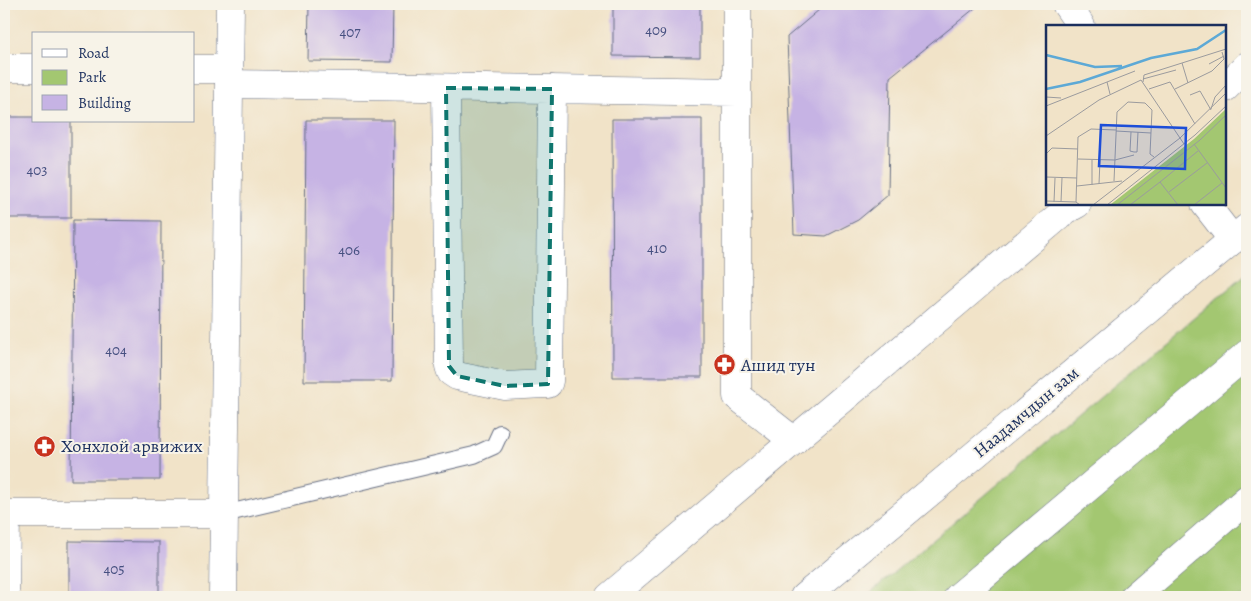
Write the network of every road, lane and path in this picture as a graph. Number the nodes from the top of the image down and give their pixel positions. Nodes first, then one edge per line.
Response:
1 (230, 4) edge
2 (737, 4) edge
3 (1066, 4) edge
4 (1080, 25) edge
5 (1247, 66) edge
6 (4, 68) edge
7 (32, 68) edge
8 (195, 69) edge
9 (229, 77) junction
10 (1226, 87) edge
11 (446, 88) junction
12 (552, 89) junction
13 (737, 92) junction
14 (1074, 205) edge
15 (1206, 205) edge
16 (1240, 234) edge
17 (1247, 354) edge
18 (500, 433) dead end
19 (794, 441) junction
20 (1247, 499) edge
21 (5, 514) edge
22 (224, 514) junction
23 (5, 597) edge
24 (223, 597) edge
25 (608, 597) edge
26 (804, 597) edge
27 (958, 597) edge
28 (1134, 597) edge

1 - 9 main road
2 - 13 main road
3 - 4 main road
5 - 10 main road
6 - 7 main road
8 - 9 main road
9 - 11 main road
9 - 22 main road
11 - 12 main road
11 - 12 main road
12 - 13 main road
13 - 19 main road
14 - 19 main road
15 - 16 main road
16 - 26 main road, Наадамчдын зам
17 - 27 main road
18 - 22 lane
19 - 25 main road
20 - 28 main road
21 - 22 main road
21 - 23 main road
22 - 24 main road

